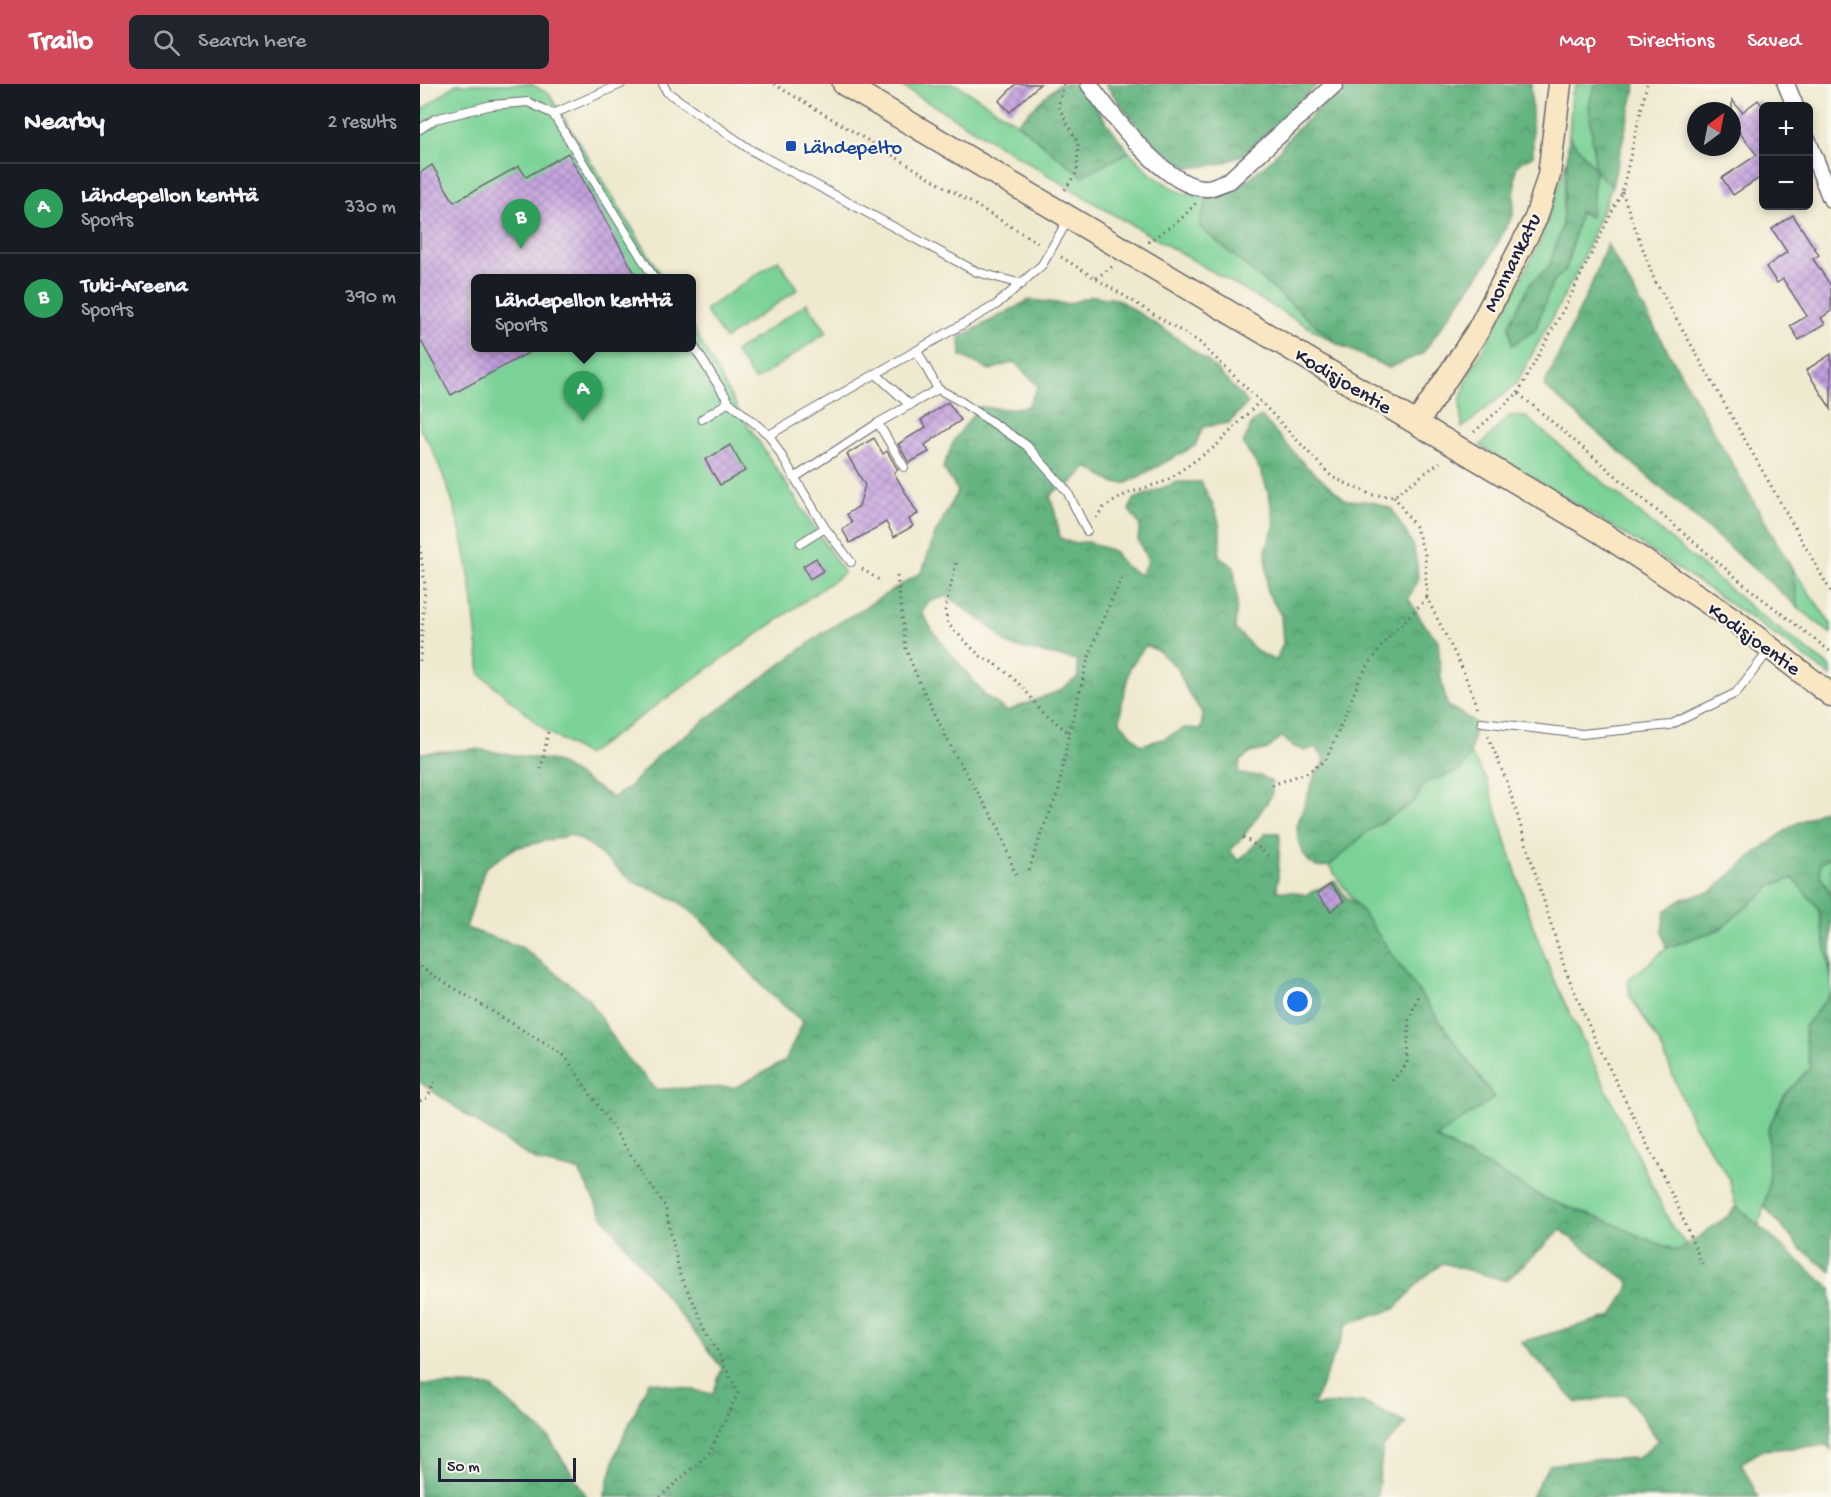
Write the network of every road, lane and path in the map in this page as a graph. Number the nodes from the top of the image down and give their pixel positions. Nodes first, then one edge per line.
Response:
1 (621, 84) edge
2 (663, 84) edge
3 (774, 84) edge
4 (844, 84) edge
5 (1064, 84) edge
6 (1089, 84) edge
7 (1335, 84) edge
8 (1560, 84) edge
9 (1647, 84) edge
10 (1786, 84) edge
11 (1793, 102) edge
12 (553, 114) junction
13 (420, 129) edge
14 (1813, 152) edge
15 (1209, 188) junction
16 (1622, 192) junction
17 (1831, 199) edge
18 (1061, 212) junction
19 (1050, 249) junction
20 (1130, 254) junction
21 (651, 274) edge
22 (1095, 278) junction
23 (1022, 284) junction
24 (696, 350) edge
25 (917, 351) junction
26 (876, 374) junction
27 (938, 389) junction
28 (1518, 393) junction
29 (1260, 401) junction
30 (729, 402) junction
31 (910, 405) junction
32 (702, 419) dead end
33 (878, 423) junction
34 (1417, 423) junction
35 (1474, 432) dead end
36 (769, 435) junction
37 (1440, 462) dead end
38 (904, 467) dead end
39 (794, 478) junction
40 (1395, 496) junction
41 (825, 528) junction
42 (1087, 531) joint
43 (801, 543) dead end
44 (420, 546) edge
45 (851, 562) joint
46 (956, 563) dead end
47 (1124, 574) dead end
48 (897, 576) dead end
49 (879, 580) dead end
50 (1831, 592) edge
51 (1427, 598) junction
52 (1771, 648) junction
53 (1831, 652) edge
54 (420, 662) edge
55 (1831, 695) edge
56 (1482, 722) junction
57 (548, 732) dead end
58 (1069, 733) junction
59 (541, 769) dead end
60 (1272, 785) dead end
61 (1243, 837) dead end
62 (1271, 859) dead end
63 (1029, 870) dead end
64 (1017, 879) dead end
65 (420, 967) edge
66 (1419, 993) dead end
67 (436, 1078) dead end
68 (1392, 1081) dead end
69 (420, 1101) edge
70 (1702, 1264) dead end
71 (660, 1497) edge

1 - 12 lane
2 - 23 lane
3 - 19 path
4 - 18 street, Kodisjoentie
5 - 18 path
6 - 15 street
7 - 15 street
8 - 34 street, Monnankatu
9 - 16 path
10 - 11 street
12 - 13 lane
12 - 21 lane
14 - 17 street
15 - 20 path
16 - 28 path
16 - 50 path
18 - 19 lane
18 - 20 street, Kodisjoentie
19 - 22 path
19 - 23 lane
20 - 22 path
20 - 34 street, Kodisjoentie
22 - 29 path
23 - 25 lane
24 - 30 lane
25 - 26 lane
25 - 27 lane
26 - 31 lane
26 - 36 lane
27 - 31 lane
27 - 42 lane
28 - 35 path
28 - 53 path
29 - 40 path
29 - 42 path
30 - 32 lane
30 - 36 lane
31 - 33 lane
33 - 38 lane
33 - 39 lane
34 - 52 street, Kodisjoentie
36 - 39 lane
37 - 40 path
39 - 41 lane
40 - 51 path
41 - 43 lane
41 - 45 lane
44 - 54 path
45 - 49 path
46 - 58 path
47 - 58 path
48 - 64 path
51 - 56 path
51 - 60 path
52 - 55 street, Kodisjoentie
52 - 56 lane
56 - 70 path
57 - 59 path
58 - 63 path
61 - 62 path
65 - 71 path
66 - 68 path
67 - 69 path

